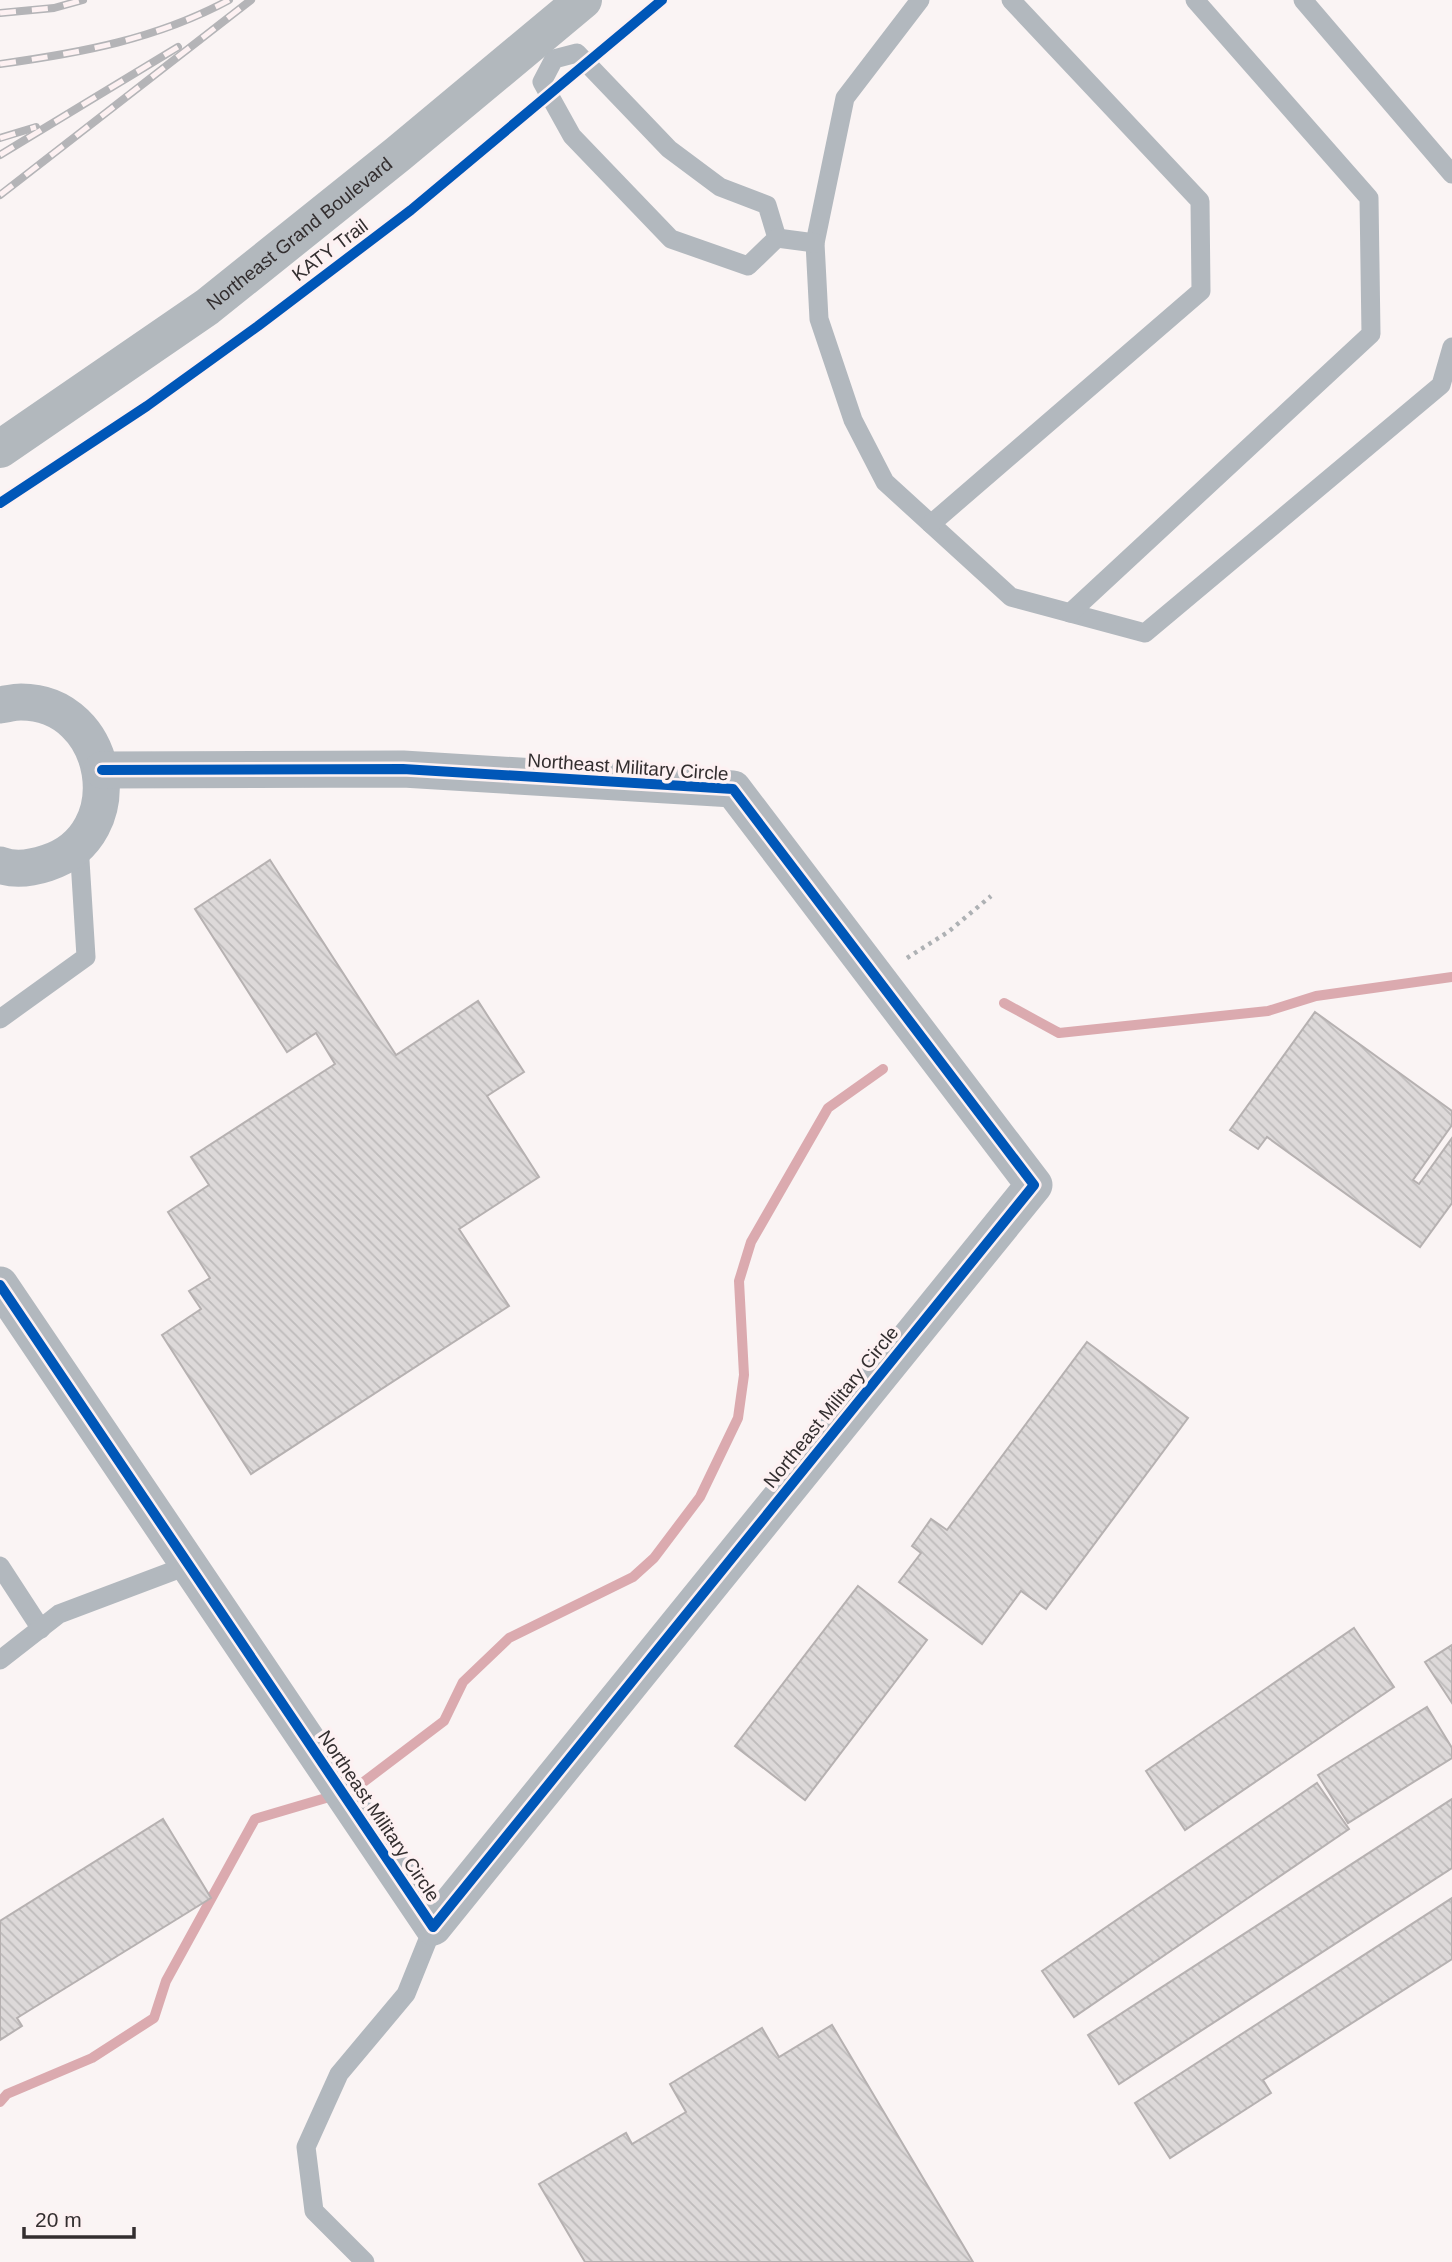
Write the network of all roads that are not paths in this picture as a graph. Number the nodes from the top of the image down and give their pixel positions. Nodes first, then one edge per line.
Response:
1 (583, 0) edge
2 (920, 0) edge
3 (1011, 0) edge
4 (1195, 0) edge
5 (1303, 0) edge
6 (545, 49) junction
7 (1452, 174) edge
8 (777, 238) junction
9 (815, 243) junction
10 (1452, 347) edge
11 (0, 449) edge
12 (930, 524) junction
13 (1070, 613) junction
14 (0, 705) edge
15 (102, 769) junction
16 (79, 844) junction
17 (0, 865) edge
18 (0, 1019) edge
19 (0, 1285) edge
20 (188, 1564) junction
21 (0, 1566) edge
22 (41, 1629) junction
23 (0, 1660) edge
24 (433, 1927) junction
25 (365, 2262) edge

1 - 6 street, Northeast Grand Boulevard
2 - 9 lane
3 - 12 lane
4 - 13 lane
5 - 7 lane
6 - 8 lane
6 - 8 lane
6 - 11 street, Northeast Grand Boulevard
8 - 9 lane
9 - 12 lane
10 - 13 lane
12 - 13 lane
14 - 15 street
15 - 16 street
15 - 24 street, Northeast Military Circle
16 - 17 street
16 - 18 lane
19 - 20 street, Northeast Military Circle
20 - 22 lane
20 - 24 street, Northeast Military Circle
21 - 22 lane
22 - 23 lane
24 - 25 lane

